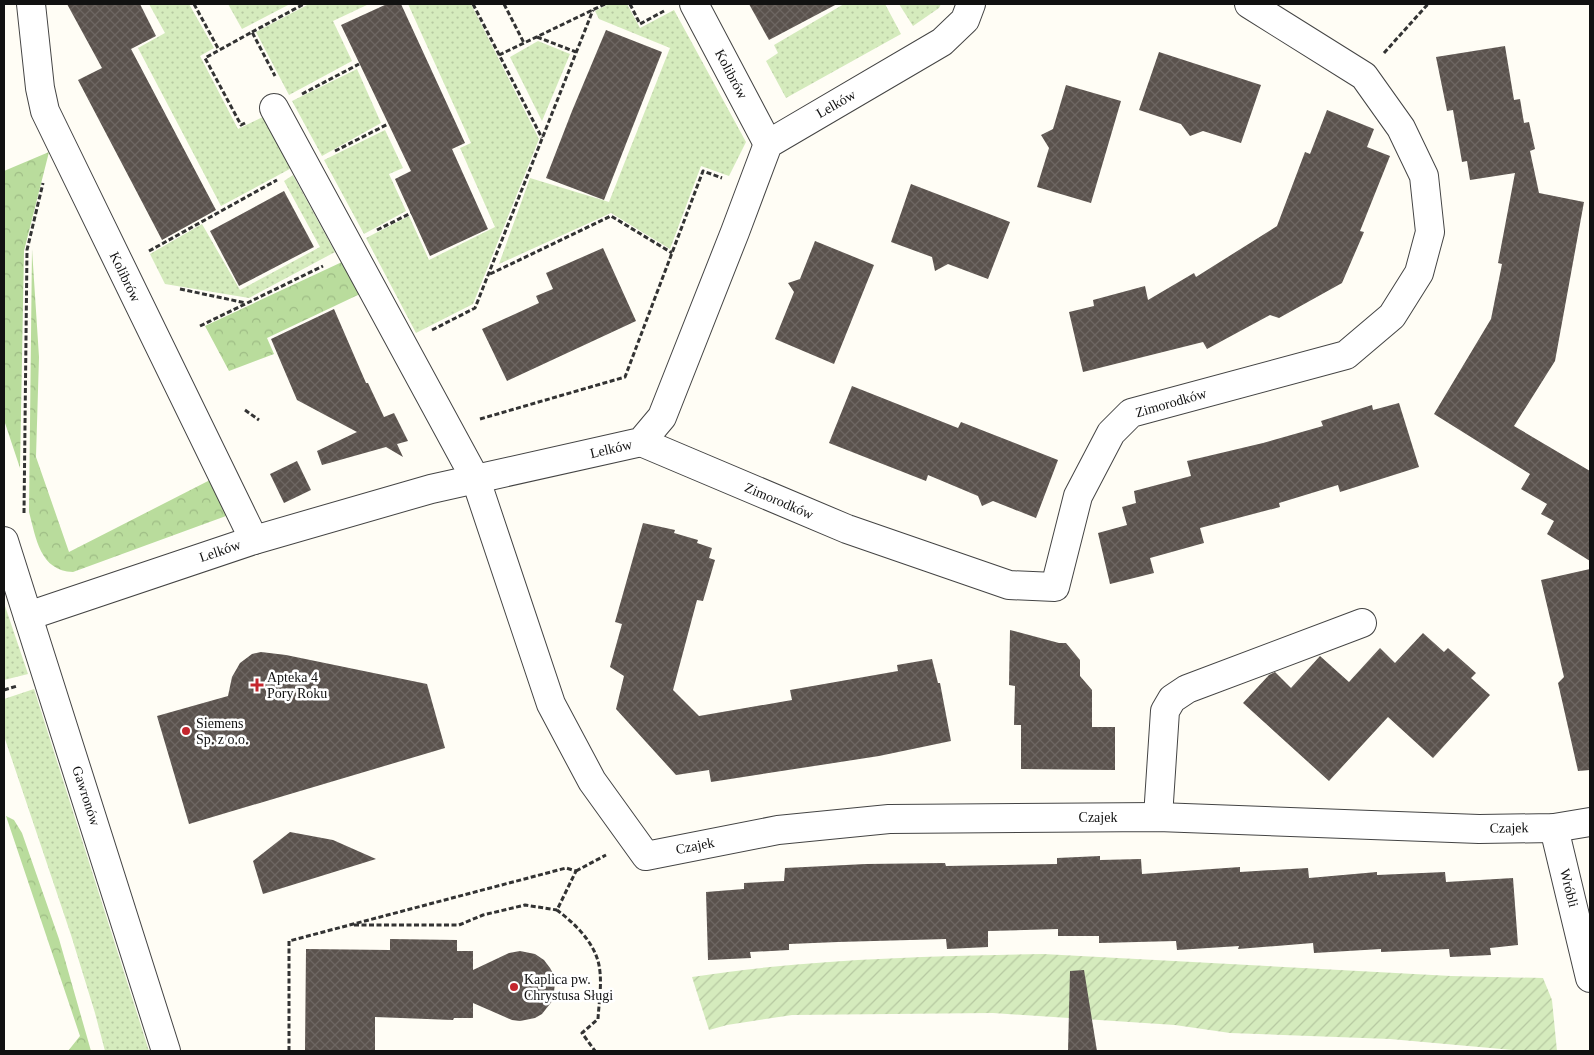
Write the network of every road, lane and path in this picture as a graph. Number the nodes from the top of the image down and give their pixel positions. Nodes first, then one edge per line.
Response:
1 (30, 4) edge
2 (194, 4) edge
3 (304, 4) edge
4 (473, 4) edge
5 (504, 4) edge
6 (605, 4) edge
7 (630, 4) edge
8 (971, 4) edge
9 (1249, 4) edge
10 (1428, 4) edge
11 (682, 6) edge
12 (593, 10) junction
13 (252, 32) junction
14 (537, 36) junction
15 (524, 43) junction
16 (219, 50) junction
17 (576, 52) junction
18 (499, 55) junction
19 (359, 64) dead end
20 (1364, 76) junction
21 (282, 104) junction
22 (388, 124) dead end
23 (542, 138) junction
24 (768, 144) junction
25 (317, 160) junction
26 (726, 180) dead end
27 (42, 188) dead end
28 (411, 213) dead end
29 (360, 243) junction
30 (146, 253) dead end
31 (672, 253) junction
32 (489, 274) junction
33 (180, 289) dead end
34 (246, 304) junction
35 (200, 326) dead end
36 (431, 330) dead end
37 (245, 410) dead end
38 (259, 420) dead end
39 (483, 428) dead end
40 (641, 442) junction
41 (476, 480) junction
42 (24, 513) dead end
43 (254, 540) junction
44 (4, 541) edge
45 (28, 616) junction
46 (1362, 623) dead end
47 (1158, 817) junction
48 (1590, 822) edge
49 (1554, 828) junction
50 (557, 910) junction
51 (349, 925) junction
52 (1590, 978) edge
53 (166, 1051) edge
54 (290, 1051) edge
55 (595, 1051) edge

1 - 43 street, Kolibrów
2 - 16 path
3 - 13 path
4 - 18 path
5 - 15 path
6 - 12 path
7 - 11 path
8 - 24 street, Lelków
9 - 20 street, Zimorodków
10 - 20 path
11 - 24 street, Kolibrów
12 - 14 path
12 - 17 path
13 - 16 path
13 - 21 path
14 - 15 path
14 - 17 path
15 - 18 path
16 - 21 path
17 - 23 path
18 - 23 path
19 - 21 path
20 - 40 street, Zimorodków
21 - 25 street
22 - 25 path
23 - 32 path
24 - 40 street, Lelków
25 - 29 street
25 - 30 path
26 - 31 path
27 - 42 path
28 - 29 path
29 - 34 path
29 - 41 street
31 - 32 path
31 - 39 path
32 - 36 path
33 - 34 path
34 - 35 path
37 - 38 path
40 - 41 street, Lelków
41 - 43 street, Lelków
41 - 47 street, Czajek
43 - 45 street, Lelków
44 - 45 street, Gawronów
45 - 53 street, Gawronów
46 - 47 street
47 - 49 street, Czajek
48 - 49 street, Czajek
49 - 52 street, Wróbli
50 - 51 path
50 - 51 path
50 - 55 path
51 - 54 path

